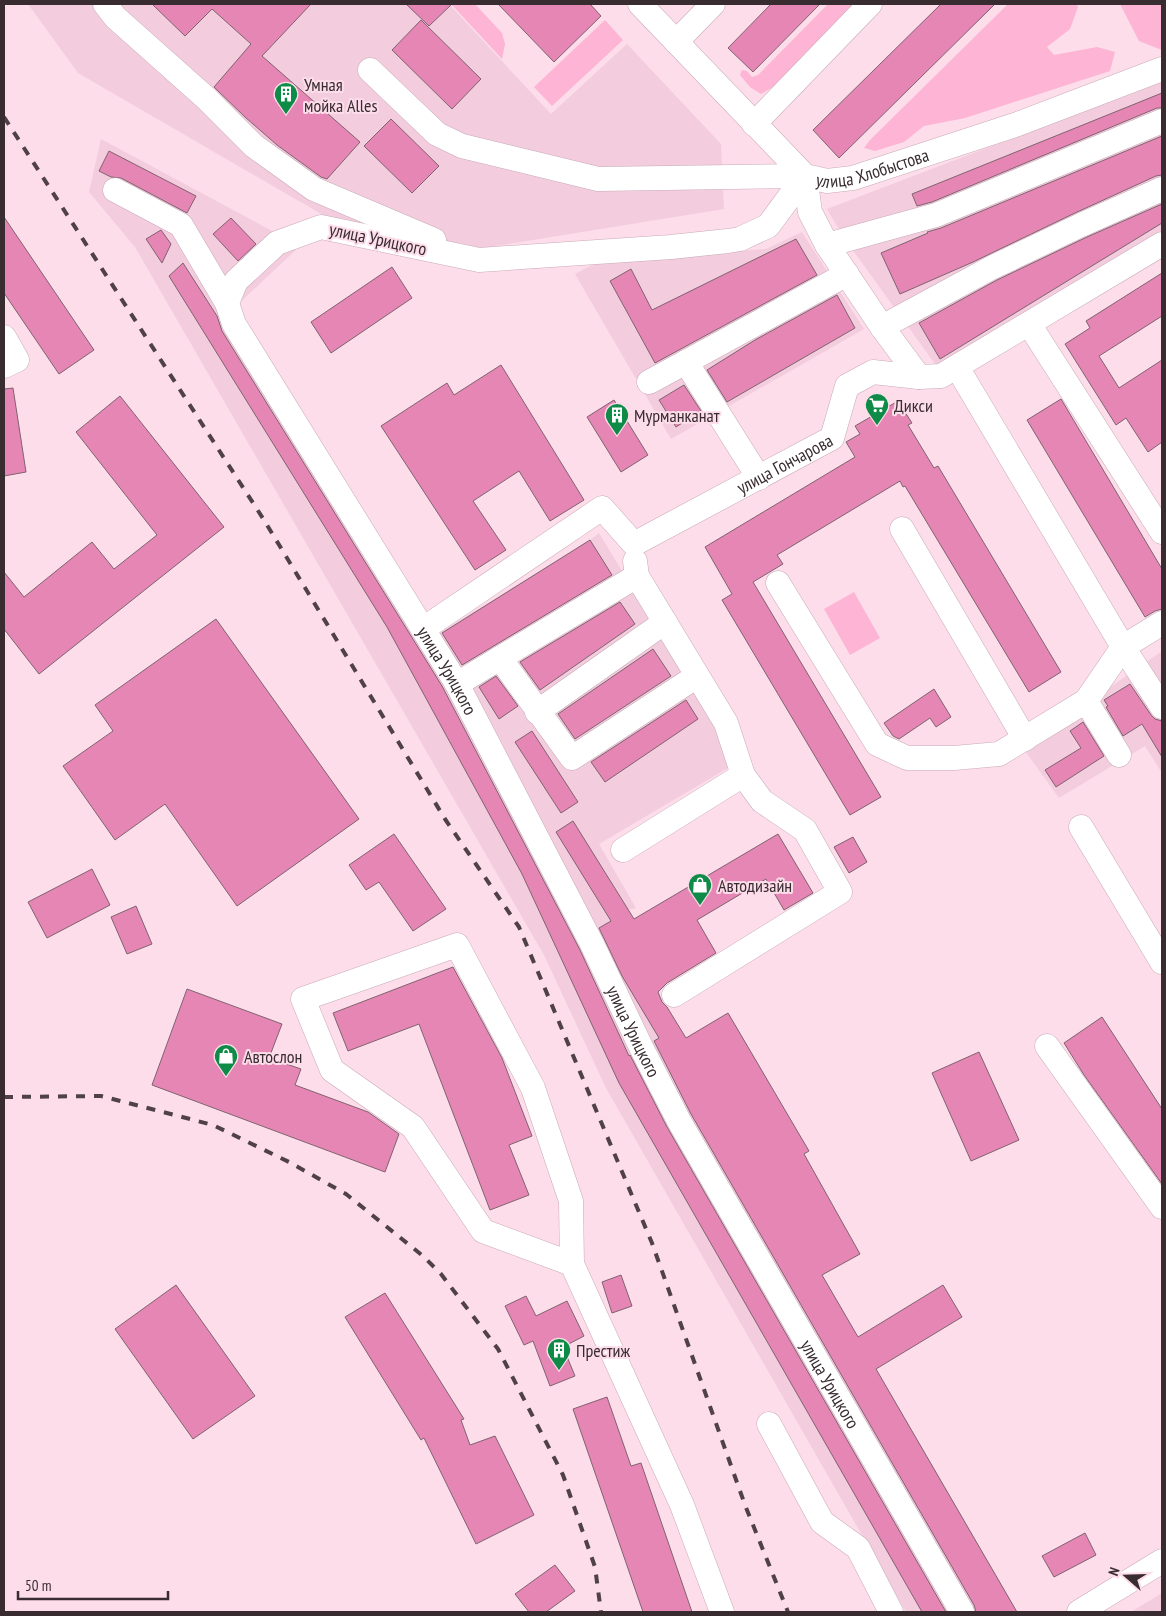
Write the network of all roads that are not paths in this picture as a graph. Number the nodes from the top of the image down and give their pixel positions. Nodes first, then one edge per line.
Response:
1 (104, 4) edge
2 (640, 4) edge
3 (713, 4) edge
4 (870, 4) edge
5 (676, 42) junction
6 (1162, 69) edge
7 (370, 70) dead end
8 (1162, 121) edge
9 (754, 124) junction
10 (805, 176) junction
11 (115, 190) dead end
12 (1162, 190) edge
13 (1162, 244) edge
14 (826, 245) junction
15 (479, 260) junction
16 (846, 274) junction
17 (227, 303) junction
18 (1029, 324) junction
19 (882, 327) junction
20 (4, 337) edge
21 (686, 362) junction
22 (4, 366) edge
23 (957, 367) junction
24 (919, 377) junction
25 (649, 382) dead end
26 (760, 478) junction
27 (902, 529) dead end
28 (1162, 532) edge
29 (634, 544) junction
30 (637, 576) junction
31 (778, 583) dead end
32 (665, 622) junction
33 (1162, 623) edge
34 (422, 629) junction
35 (1123, 647) junction
36 (500, 658) junction
37 (697, 676) junction
38 (457, 684) junction
39 (1086, 701) junction
40 (1162, 707) edge
41 (537, 712) junction
42 (1025, 739) junction
43 (1119, 754) dead end
44 (743, 775) junction
45 (1081, 827) dead end
46 (623, 850) dead end
47 (1162, 962) edge
48 (674, 995) dead end
49 (1047, 1046) dead end
50 (1162, 1207) edge
51 (572, 1264) junction
52 (770, 1424) dead end
53 (1162, 1562) edge
54 (722, 1612) edge
55 (891, 1612) edge
56 (962, 1612) edge
57 (1079, 1612) edge

1 - 15 street
2 - 5 street, улица Хлобыстова
3 - 5 street
4 - 9 street
5 - 9 street, улица Хлобыстова
6 - 10 street, улица Хлобыстова
7 - 10 street
8 - 14 street
9 - 10 street, улица Хлобыстова
10 - 14 street
10 - 15 street, улица Урицкого
11 - 17 street
12 - 19 street
13 - 18 street, улица Гончарова
14 - 16 street
15 - 17 street, улица Урицкого
16 - 19 street
16 - 21 street
17 - 34 street, улица Урицкого
18 - 23 street, улица Гончарова
18 - 28 street
19 - 24 street
20 - 22 street
21 - 25 street
21 - 26 street
23 - 24 street, улица Гончарова
23 - 35 street
24 - 26 street, улица Гончарова
26 - 29 street, улица Гончарова
27 - 42 street
29 - 30 street
29 - 34 street
30 - 32 street
30 - 36 street
31 - 42 street
32 - 37 street
32 - 41 street
33 - 35 street
34 - 38 street, улица Урицкого
35 - 39 street
35 - 40 street
36 - 38 street
36 - 41 street
37 - 41 street
37 - 44 street
38 - 56 street, улица Урицкого
39 - 42 street
39 - 43 street
44 - 46 street
44 - 48 street
45 - 47 street
49 - 50 street
51 - 51 street
51 - 54 street
52 - 55 street
53 - 57 street

